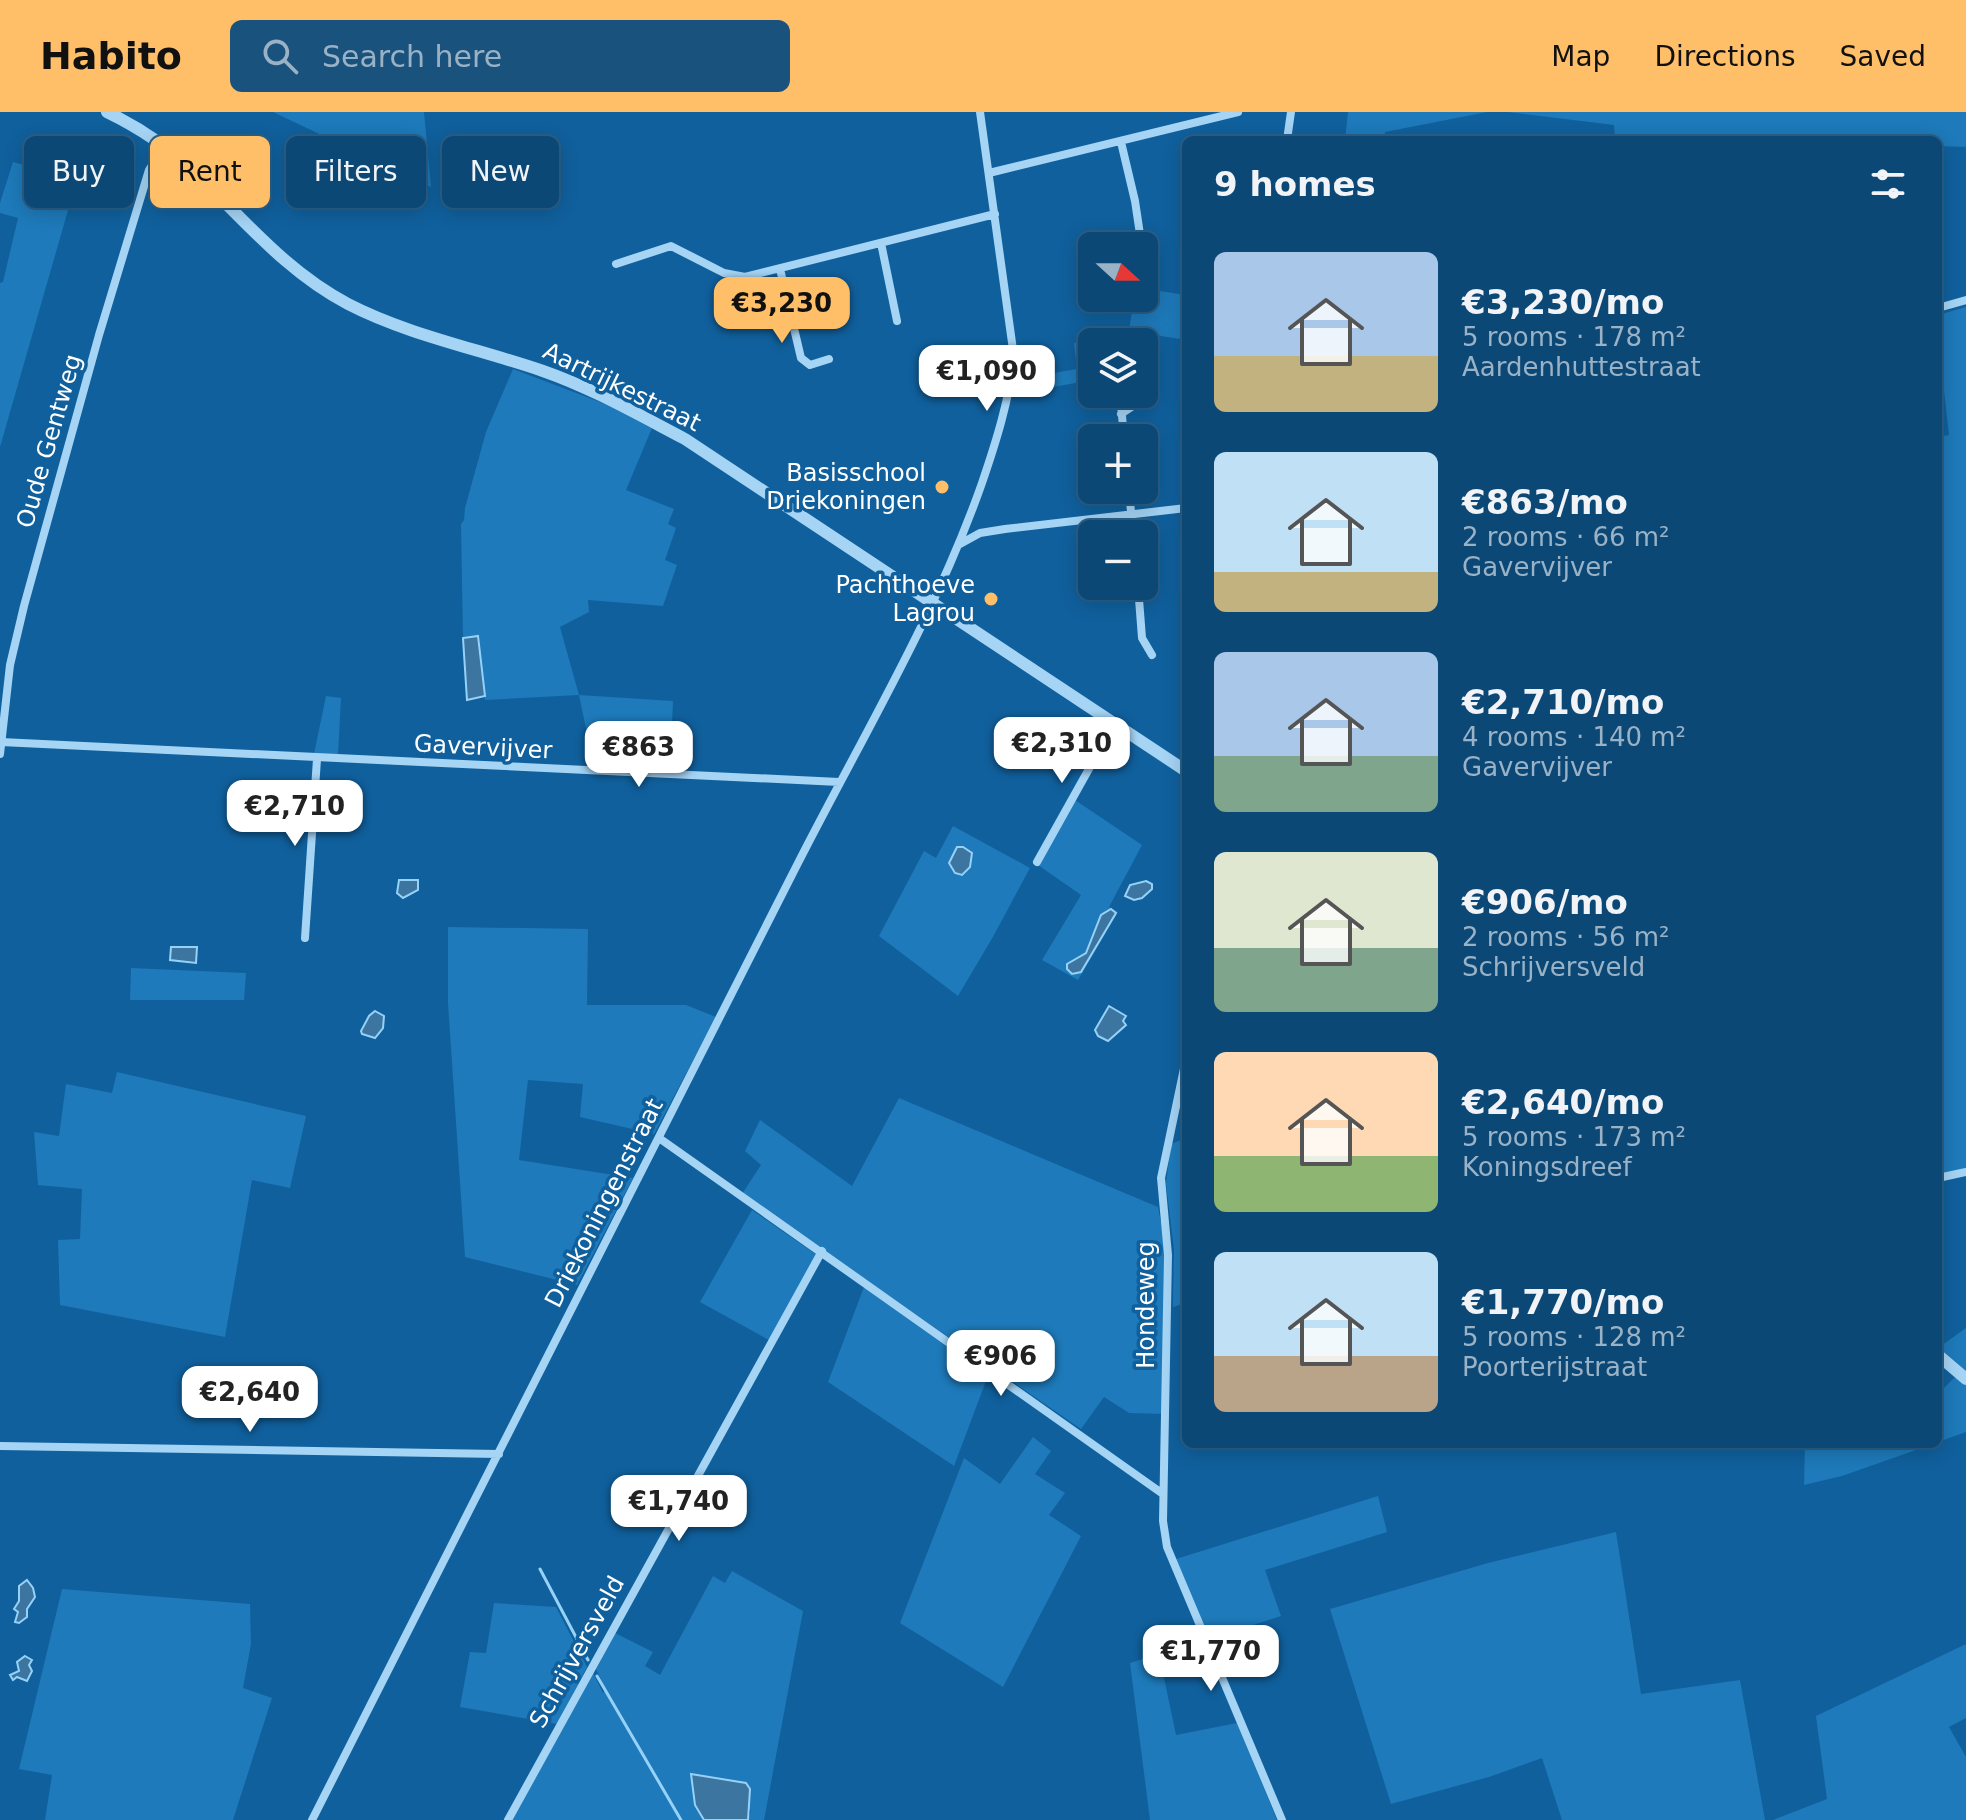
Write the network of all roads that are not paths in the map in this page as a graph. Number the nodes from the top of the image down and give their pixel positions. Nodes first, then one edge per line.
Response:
1 (107, 112) edge
2 (980, 112) edge
3 (1238, 112) edge
4 (1291, 112) edge
5 (150, 136) edge
6 (1288, 136) edge
7 (1121, 142) junction
8 (150, 168) edge
9 (989, 173) junction
10 (229, 208) edge
11 (995, 214) junction
12 (1140, 232) edge
13 (881, 243) junction
14 (616, 264) dead end
15 (780, 269) junction
16 (1966, 300) edge
17 (1942, 307) edge
18 (897, 321) dead end
19 (829, 359) dead end
20 (1121, 408) edge
21 (1129, 408) edge
22 (1121, 414) junction
23 (1122, 424) edge
24 (1130, 504) edge
25 (1182, 509) edge
26 (1131, 515) junction
27 (1132, 520) edge
28 (960, 545) junction
29 (1139, 600) edge
30 (933, 605) junction
31 (1152, 655) dead end
32 (1114, 724) junction
33 (1, 742) edge
34 (0, 754) edge
35 (317, 759) junction
36 (1182, 768) edge
37 (839, 782) junction
38 (1037, 862) dead end
39 (305, 938) dead end
40 (1182, 1078) edge
41 (659, 1138) junction
42 (1966, 1172) edge
43 (1942, 1177) edge
44 (822, 1251) junction
45 (1942, 1358) edge
46 (1966, 1379) edge
47 (0, 1446) edge
48 (499, 1454) junction
49 (1163, 1494) junction
50 (312, 1820) edge
51 (508, 1820) edge
52 (1282, 1820) edge

1 - 5 street, Aartrijkestraat
2 - 9 street, Driekoningenstraat
3 - 7 street
4 - 6 street
7 - 9 street
7 - 12 street
8 - 33 street, Oude Gentweg
9 - 11 street, Driekoningenstraat
10 - 30 street, Aartrijkestraat
11 - 13 street
11 - 28 street, Driekoningenstraat
13 - 15 street
13 - 18 street
14 - 15 street
15 - 19 street
16 - 17 street
20 - 22 street
21 - 22 street
22 - 23 street
24 - 26 street
25 - 26 street
26 - 27 street
26 - 28 street
28 - 30 street, Driekoningenstraat
29 - 31 street
30 - 32 street, Aartrijkestraat
30 - 37 street, Driekoningenstraat
32 - 36 street, Aartrijkestraat
32 - 38 street
33 - 34 street, Oude Gentweg
33 - 35 street, Gavervijver
35 - 37 street, Gavervijver
35 - 39 street
37 - 41 street, Driekoningenstraat
40 - 49 street, Hondeweg
41 - 44 street
41 - 48 street, Driekoningenstraat
42 - 43 street
44 - 49 street
44 - 51 street, Schrijversveld
45 - 46 street
47 - 48 street
48 - 50 street, Driekoningenstraat
49 - 52 street, Hondeweg

